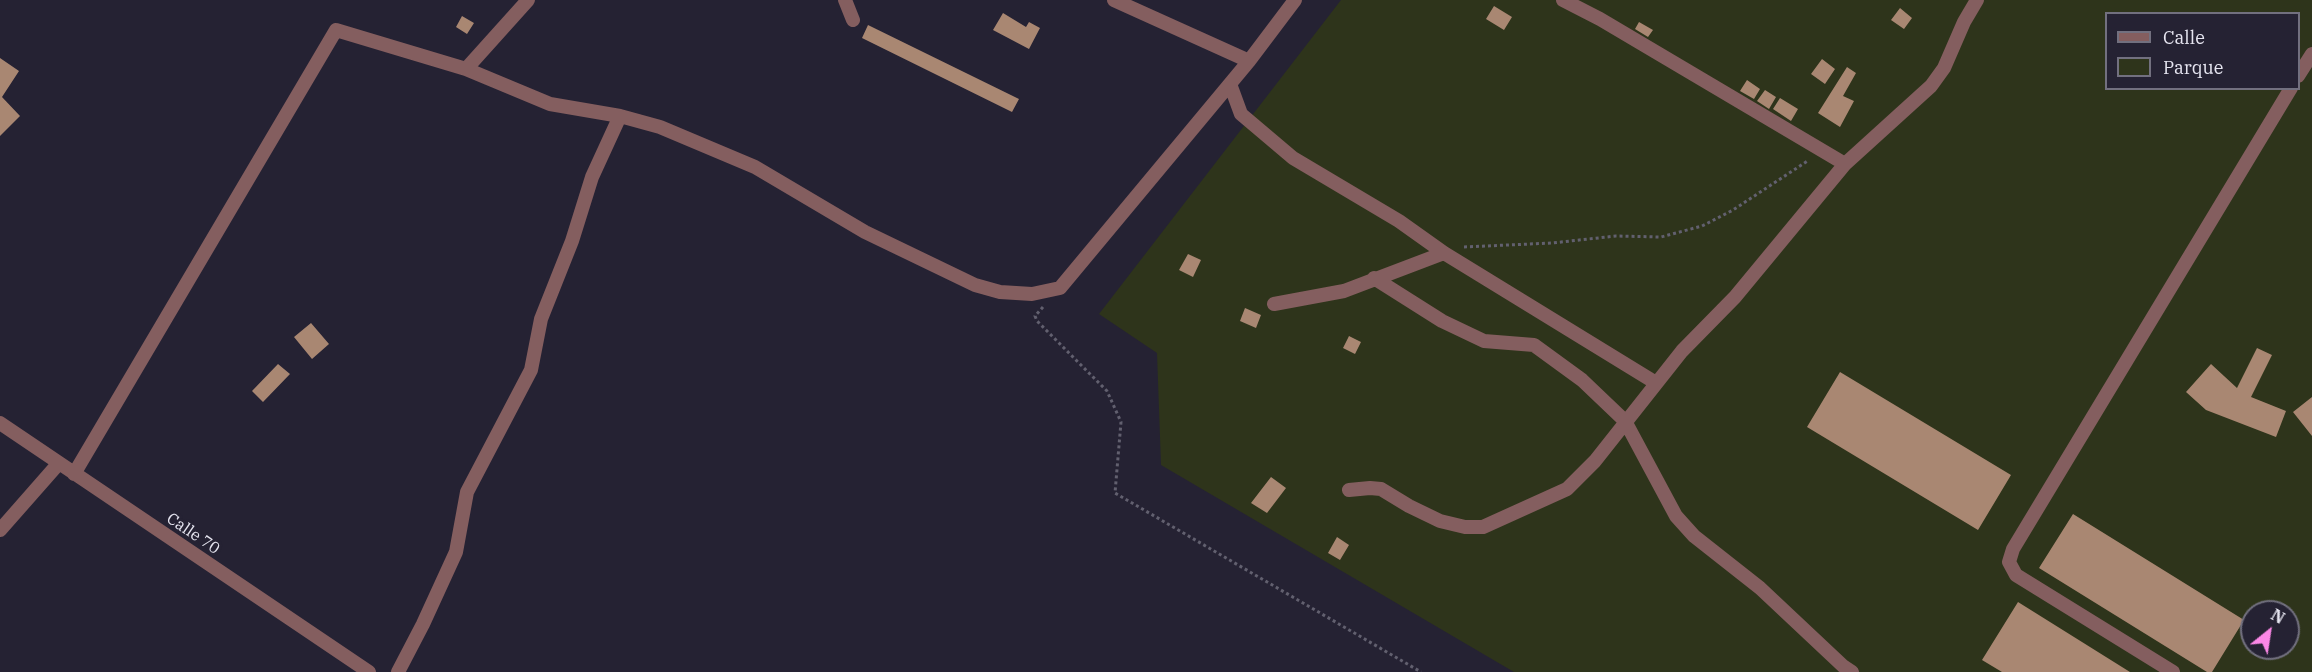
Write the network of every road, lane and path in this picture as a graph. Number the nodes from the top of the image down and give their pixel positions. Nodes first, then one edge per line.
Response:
1 (528, 0) edge
2 (844, 0) edge
3 (1114, 0) edge
4 (1294, 0) edge
5 (1563, 0) edge
6 (1977, 0) edge
7 (854, 20) dead end
8 (2312, 54) edge
9 (1250, 61) junction
10 (466, 69) junction
11 (2300, 73) edge
12 (1230, 84) junction
13 (2290, 90) edge
14 (620, 116) junction
15 (1823, 151) junction
16 (1845, 164) junction
17 (1444, 254) junction
18 (1374, 278) junction
19 (1059, 288) junction
20 (1274, 304) dead end
21 (1656, 383) junction
22 (1625, 421) junction
23 (0, 423) edge
24 (59, 463) junction
25 (74, 474) junction
26 (1349, 490) dead end
27 (0, 530) edge
28 (369, 672) edge
29 (398, 672) edge
30 (1421, 672) edge
31 (1852, 672) edge
32 (2173, 672) edge

1 - 10 street
2 - 7 street
3 - 9 street
4 - 9 street
5 - 15 street
6 - 16 street
8 - 11 street
9 - 12 street
10 - 14 street
10 - 25 street
12 - 17 street
12 - 19 street
13 - 32 street
14 - 19 street
14 - 29 street
15 - 16 street
15 - 17 path
16 - 21 street
17 - 18 street
17 - 21 street
18 - 20 street
18 - 22 street
19 - 30 path
21 - 22 street
22 - 26 street
22 - 31 street
23 - 24 street, Calle 70
24 - 25 street, Calle 70
24 - 27 street
25 - 28 street, Calle 70

